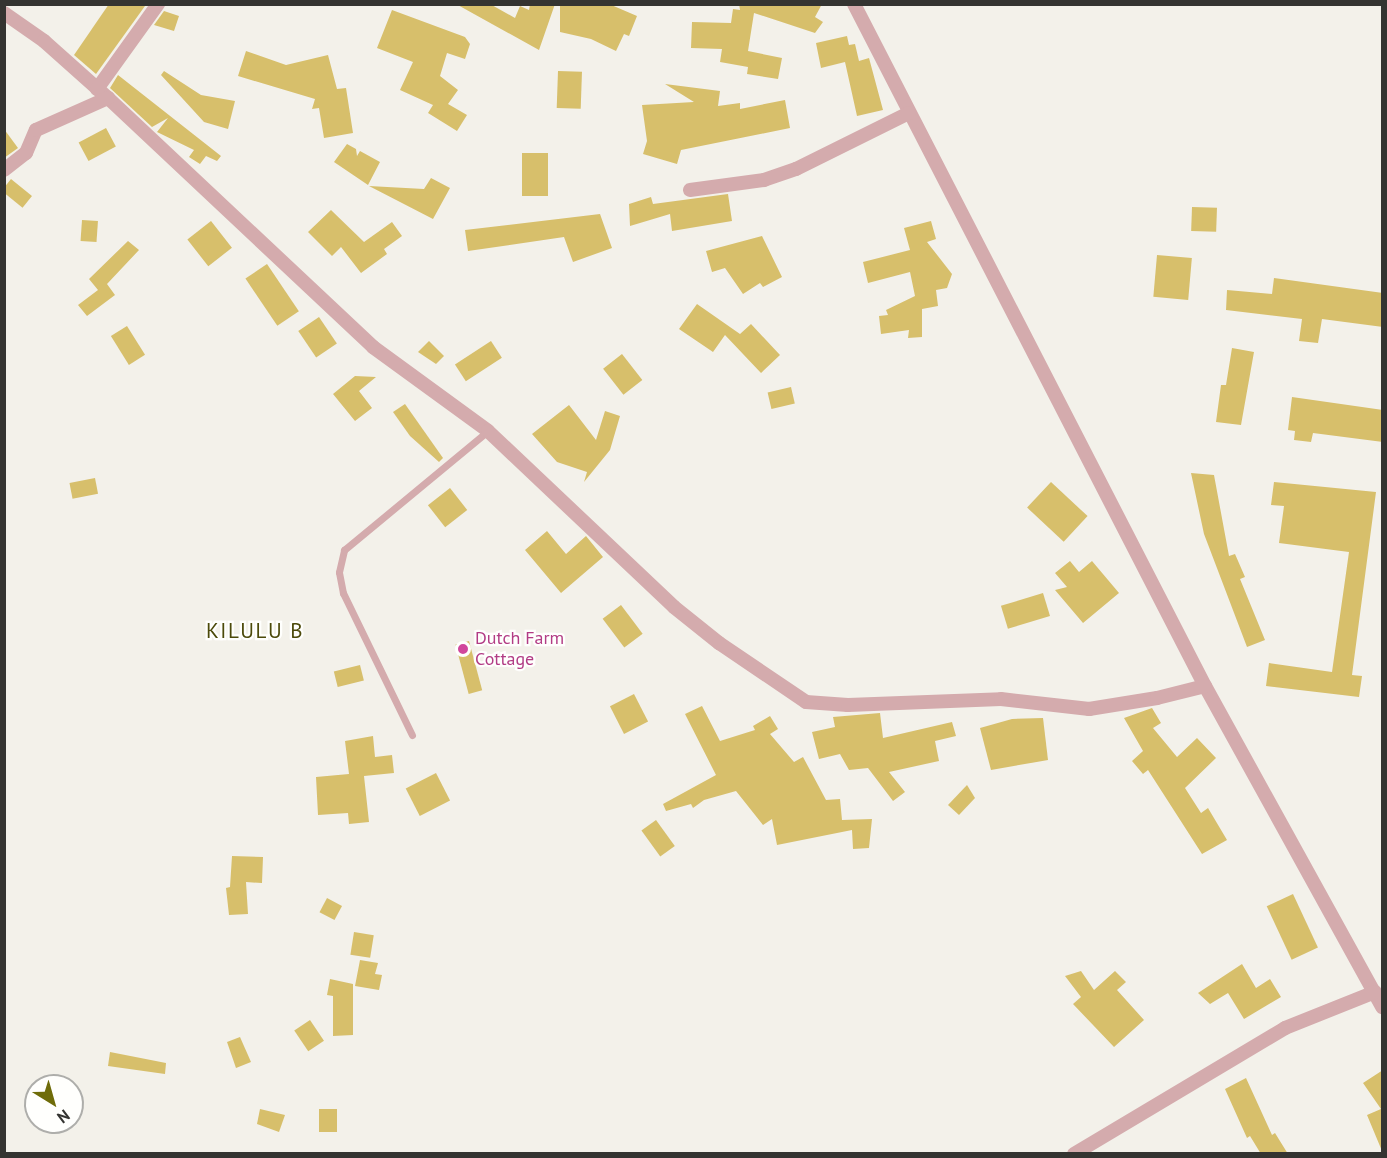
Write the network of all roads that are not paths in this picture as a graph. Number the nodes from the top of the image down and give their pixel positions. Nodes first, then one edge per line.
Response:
1 (158, 4) edge
2 (854, 4) edge
3 (4, 13) edge
4 (103, 94) junction
5 (909, 113) junction
6 (4, 170) edge
7 (690, 190) dead end
8 (488, 431) junction
9 (1205, 686) junction
10 (412, 735) dead end
11 (1375, 992) junction
12 (1383, 1007) edge
13 (1074, 1154) edge

1 - 4 street
2 - 5 street
3 - 4 street
4 - 6 street
4 - 8 street
5 - 7 street
5 - 9 street
8 - 9 street
8 - 10 lane
9 - 11 street
11 - 12 street
11 - 13 street

